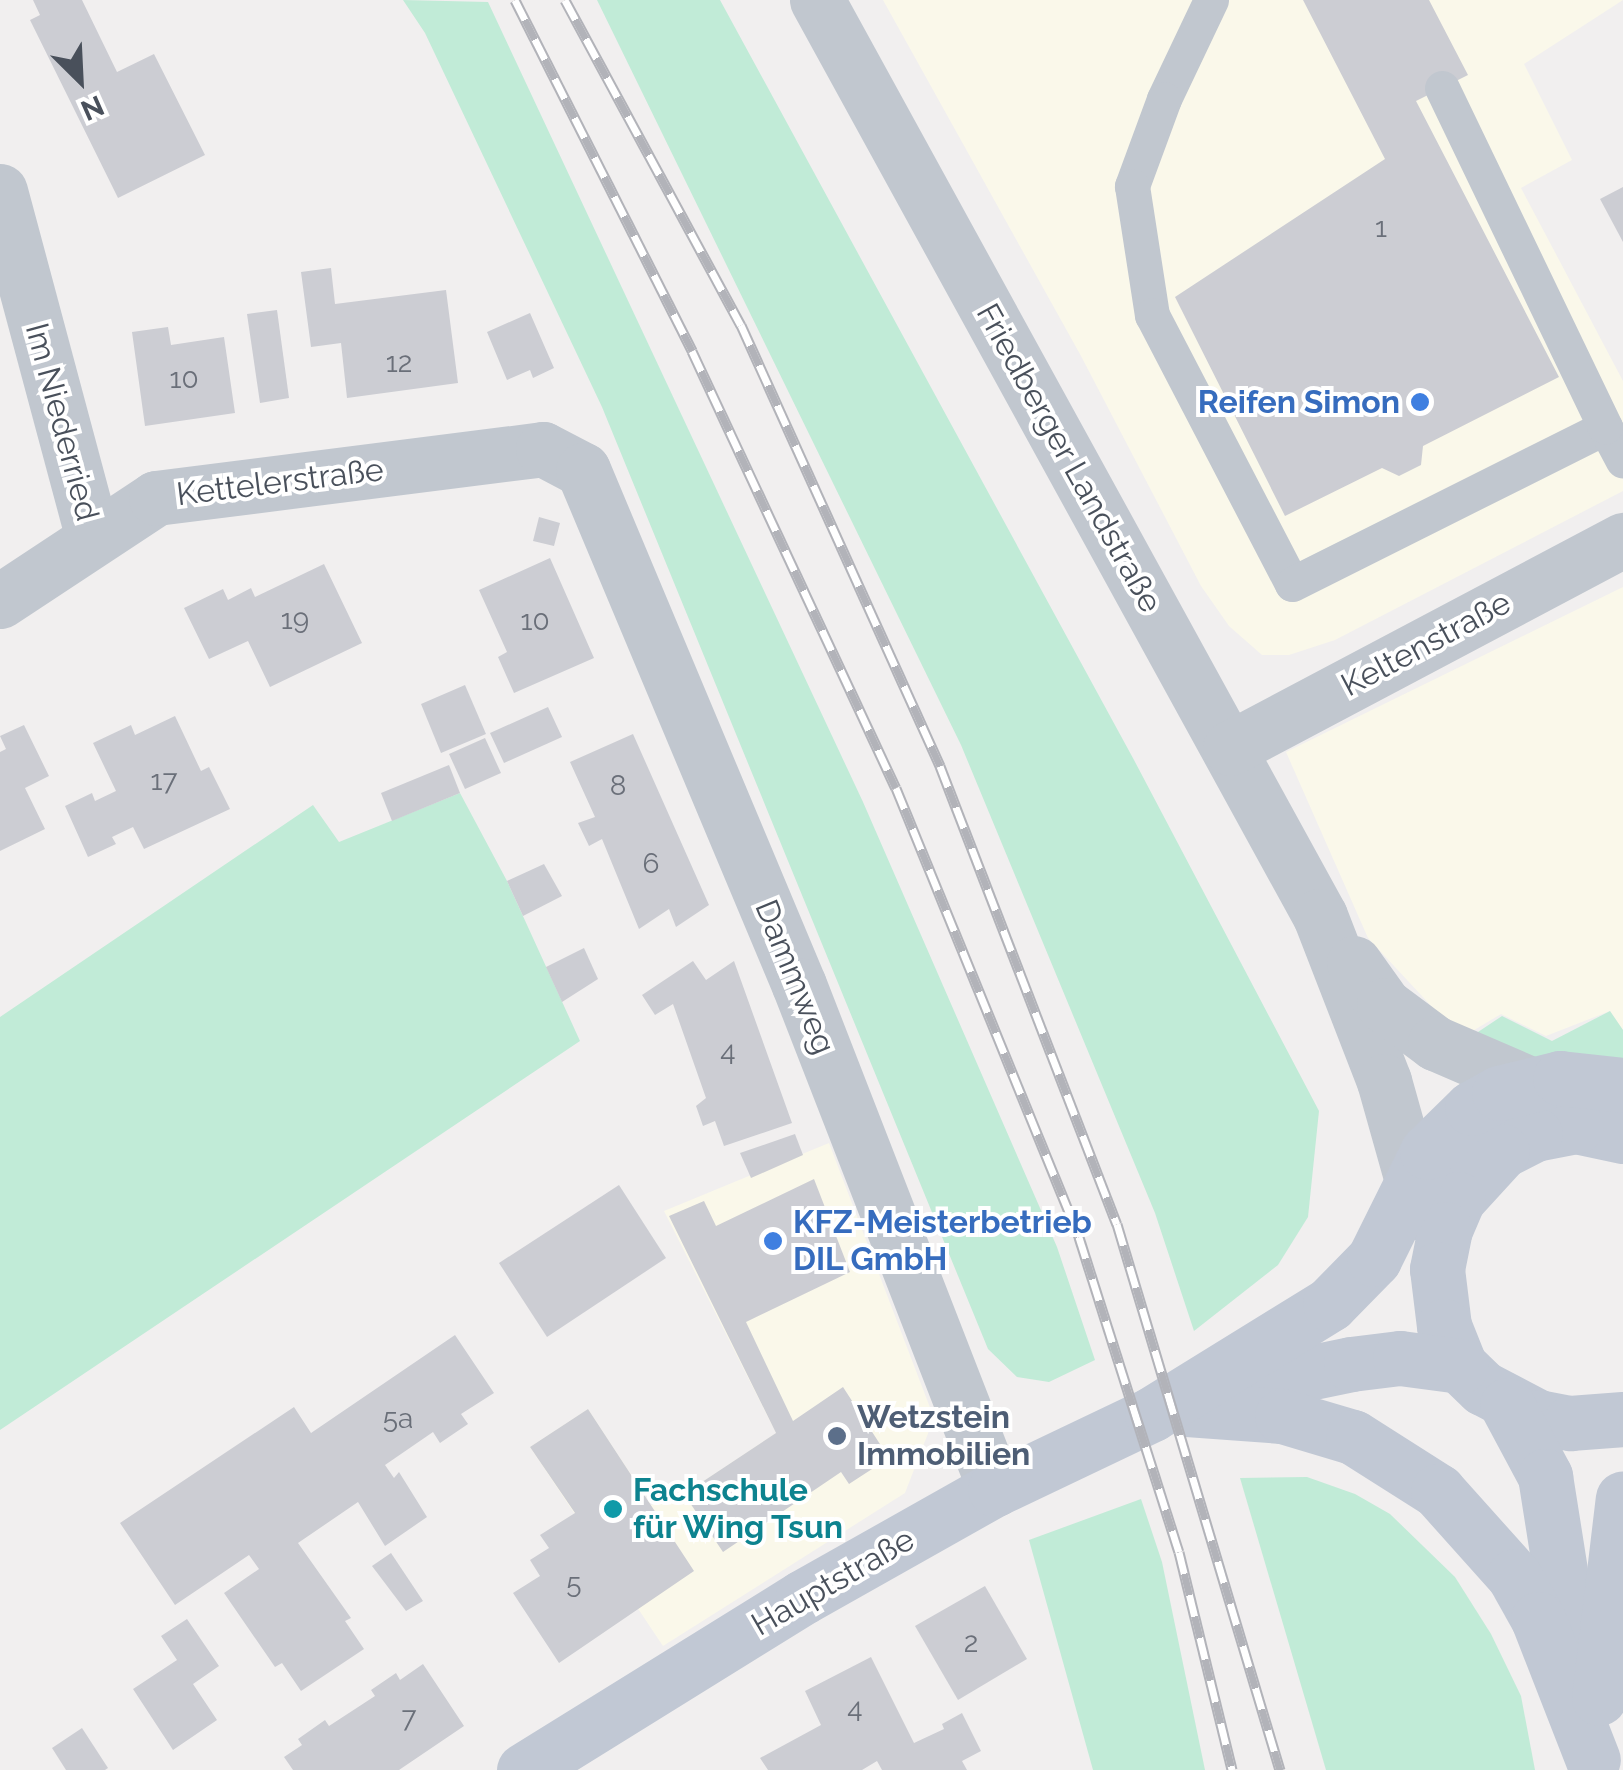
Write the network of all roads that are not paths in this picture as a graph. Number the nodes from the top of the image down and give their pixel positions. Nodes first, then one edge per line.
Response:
1 (817, 0) edge
2 (1211, 0) edge
3 (1442, 88) dead end
4 (0, 191) edge
5 (1605, 426) junction
6 (1623, 461) edge
7 (584, 470) joint
8 (94, 537) junction
9 (1623, 540) edge
10 (0, 600) edge
11 (1230, 748) junction
12 (1320, 916) junction
13 (1528, 1083) junction
14 (1623, 1085) edge
15 (1623, 1136) edge
16 (1411, 1178) junction
17 (1436, 1269) junction
18 (1460, 1366) junction
19 (1507, 1404) junction
20 (1170, 1411) junction
21 (1623, 1419) edge
22 (995, 1489) junction
23 (1623, 1498) edge
24 (1593, 1765) edge
25 (524, 1770) edge

1 - 11 street, Friedberger Landstraße
2 - 5 lane
3 - 5 lane
4 - 8 street, Im Niederried
5 - 6 lane
7 - 8 street, Kettelerstraße
7 - 22 street, Dammweg
8 - 10 street, Kettelerstraße
9 - 11 street, Keltenstraße
11 - 12 street, Friedberger Landstraße
12 - 13 street, Friedberger Landstraße
12 - 16 street, Friedberger Landstraße
13 - 14 main road, Friedberger Landstraße
13 - 16 main road, Friedberger Landstraße
15 - 17 main road, Friedberger Landstraße
16 - 17 street, Friedberger Landstraße
16 - 20 main road, Hauptstraße
17 - 18 main road, Friedberger Landstraße
18 - 19 main road
18 - 20 main road, Hauptstraße
19 - 21 main road
19 - 24 main road
20 - 22 main road, Hauptstraße
20 - 24 main road
22 - 25 main road, Hauptstraße
23 - 24 main road

